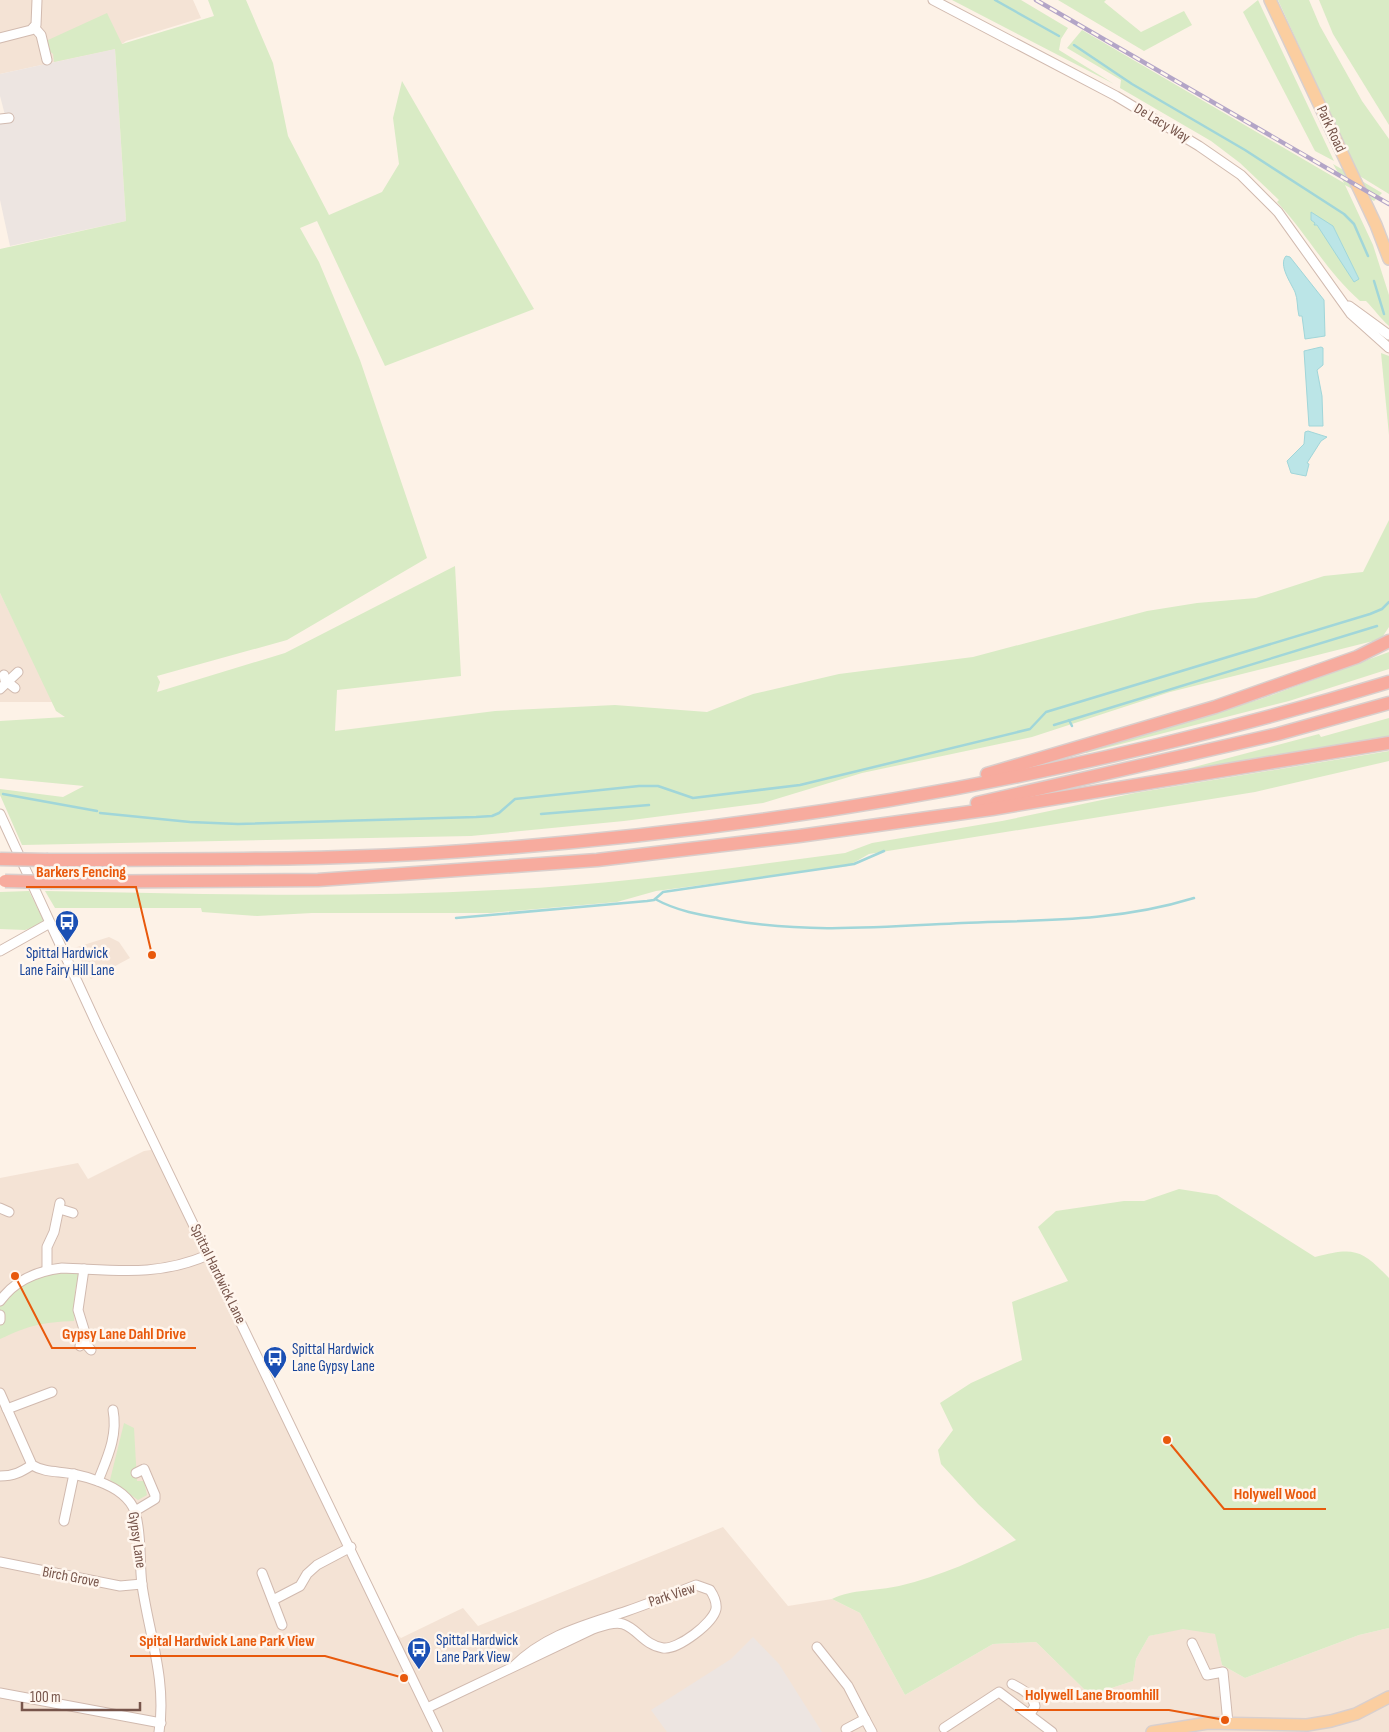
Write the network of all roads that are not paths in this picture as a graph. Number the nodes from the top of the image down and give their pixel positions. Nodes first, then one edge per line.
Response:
1 (37, 0) edge
2 (932, 0) edge
3 (1270, 0) edge
4 (34, 27) junction
5 (0, 38) edge
6 (47, 60) dead end
7 (1389, 260) edge
8 (1345, 303) junction
9 (1389, 334) edge
10 (1389, 348) edge
11 (1389, 641) edge
12 (18, 672) dead end
13 (1389, 682) edge
14 (0, 689) edge
15 (1389, 703) edge
16 (1389, 743) edge
17 (900, 799) junction
18 (0, 814) edge
19 (899, 820) junction
20 (0, 859) edge
21 (3, 881) edge
22 (50, 924) junction
23 (0, 951) edge
24 (0, 1208) edge
25 (9, 1212) dead end
26 (73, 1213) dead end
27 (208, 1255) junction
28 (84, 1269) junction
29 (48, 1270) junction
30 (0, 1301) edge
31 (0, 1315) edge
32 (0, 1320) edge
33 (91, 1350) dead end
34 (52, 1392) dead end
35 (0, 1393) edge
36 (7, 1410) junction
37 (113, 1410) dead end
38 (32, 1465) junction
39 (136, 1473) dead end
40 (74, 1474) junction
41 (0, 1476) edge
42 (98, 1482) junction
43 (135, 1511) junction
44 (64, 1521) dead end
45 (351, 1547) junction
46 (0, 1562) edge
47 (262, 1573) dead end
48 (142, 1584) junction
49 (273, 1600) junction
50 (282, 1625) dead end
51 (1192, 1643) dead end
52 (817, 1646) dead end
53 (514, 1666) junction
54 (1012, 1684) dead end
55 (0, 1693) edge
56 (1389, 1697) edge
57 (427, 1708) junction
58 (1030, 1714) junction
59 (865, 1719) junction
60 (1223, 1726) edge
61 (160, 1728) edge
62 (944, 1728) edge
63 (846, 1729) dead end
64 (438, 1732) edge
65 (872, 1732) edge
66 (1052, 1732) edge
67 (1152, 1732) edge

1 - 4 street
2 - 8 street, De Lacy Way
3 - 7 main road, Park Road
4 - 5 street
4 - 6 street
8 - 9 street, De Lacy Way
8 - 10 street, De Lacy Way
11 - 17 highway
12 - 14 street
13 - 17 highway
15 - 19 highway
16 - 19 highway
17 - 20 highway, bridge
18 - 22 street, Spittal Hardwick Lane
19 - 21 highway, bridge
22 - 23 street
22 - 27 street, Spittal Hardwick Lane
24 - 25 street
26 - 29 street
27 - 28 street
27 - 45 street, Spittal Hardwick Lane
28 - 29 street
28 - 33 street
29 - 30 street
31 - 32 street
34 - 36 street
35 - 36 street
36 - 38 street
37 - 42 street
38 - 40 street, Gypsy Lane
38 - 41 street
39 - 43 street
40 - 42 street, Gypsy Lane
40 - 44 street
42 - 43 street, Gypsy Lane
43 - 48 street, Gypsy Lane
45 - 49 street
45 - 57 street, Spittal Hardwick Lane
46 - 48 street, Birch Grove
47 - 49 street
48 - 61 street, Gypsy Lane
49 - 50 street
51 - 60 street
52 - 59 street
53 - 53 street, Park View
53 - 57 street, Park View
54 - 58 street
55 - 61 street
56 - 60 main road
57 - 64 street, Spittal Hardwick Lane
58 - 62 street
58 - 66 street
59 - 63 street
59 - 65 street
60 - 67 main road

